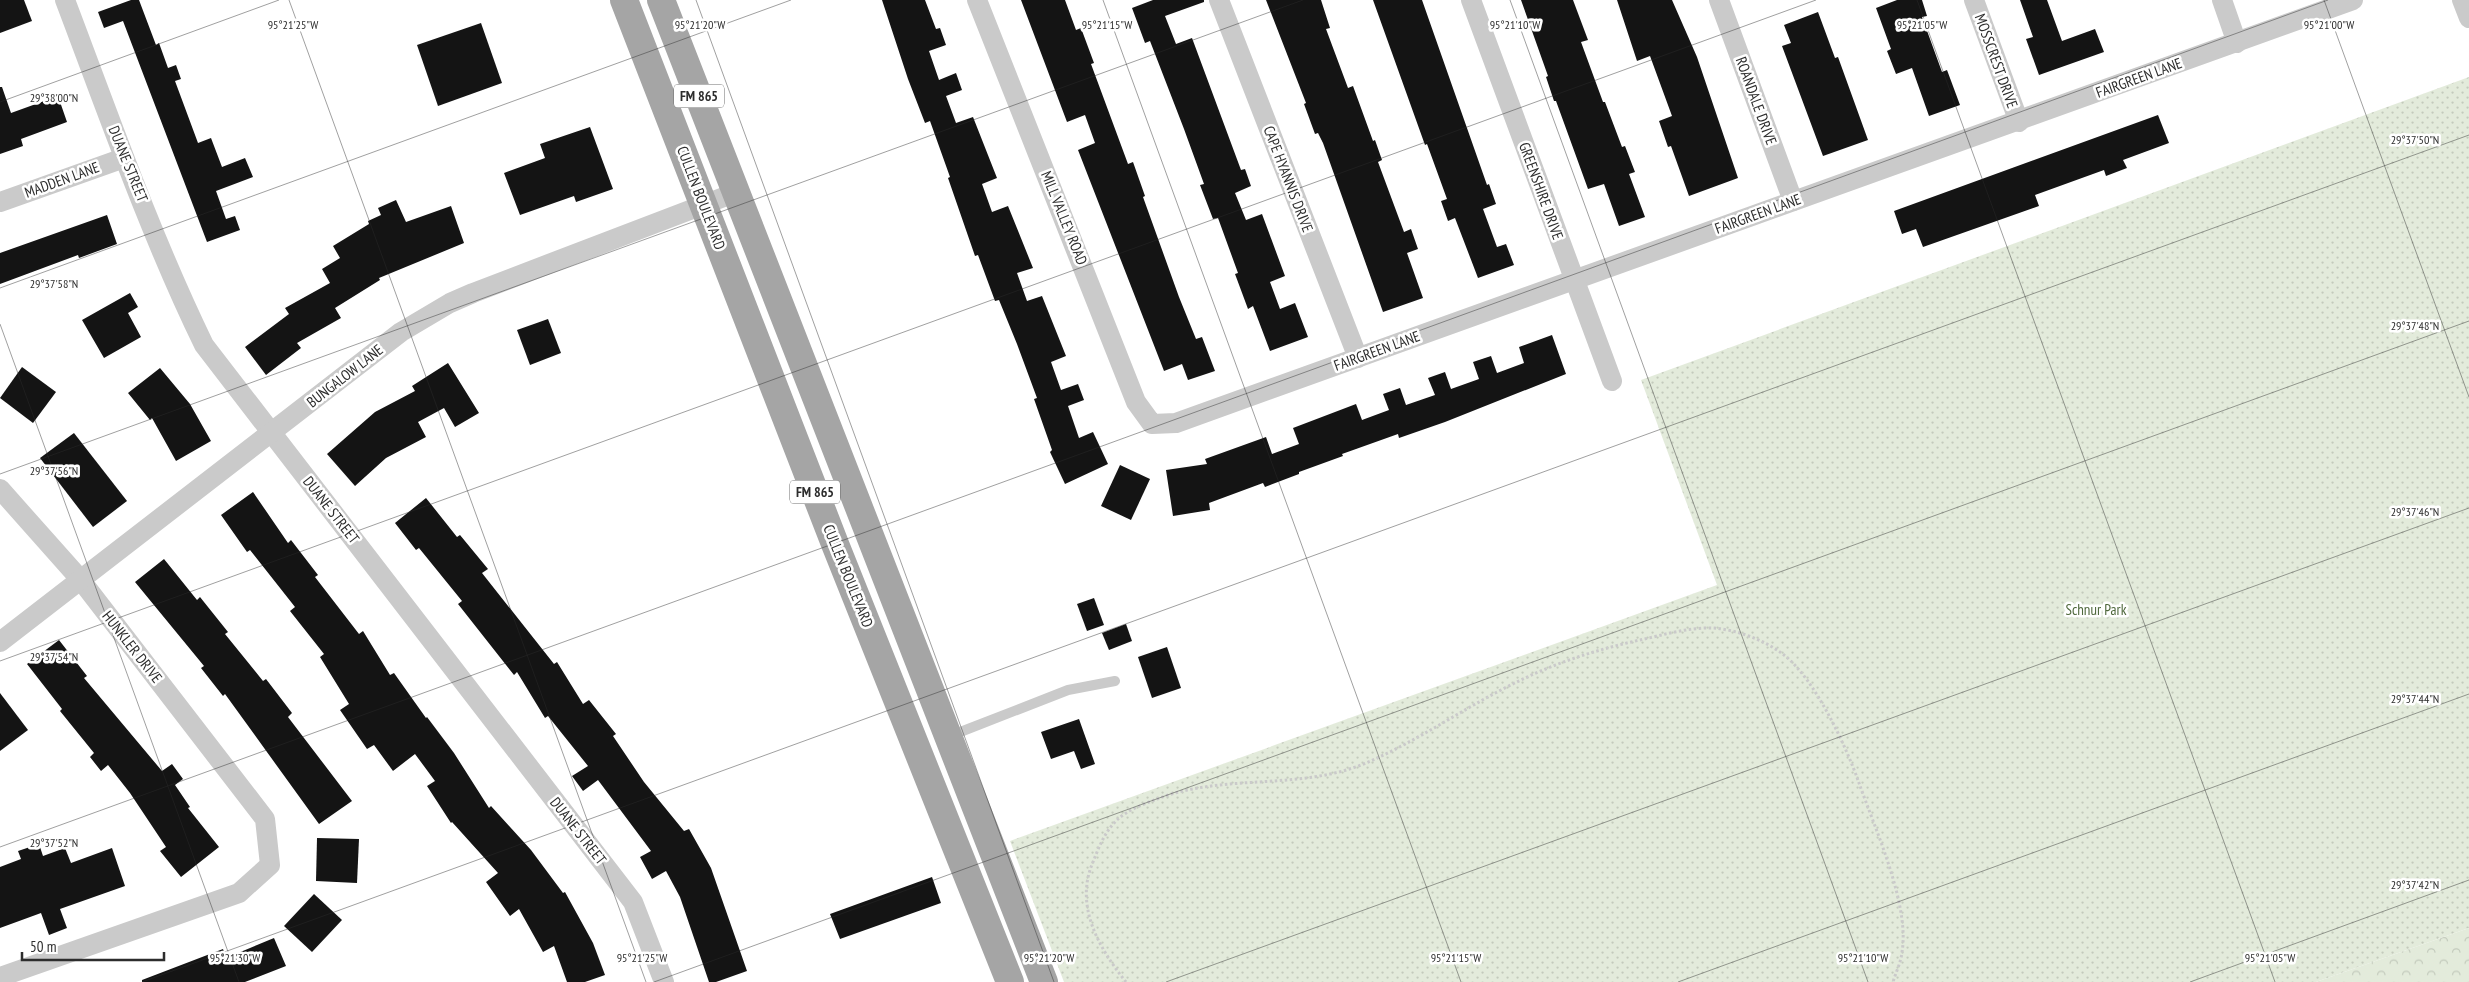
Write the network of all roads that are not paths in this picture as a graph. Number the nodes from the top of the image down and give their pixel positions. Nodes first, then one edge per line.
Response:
1 (65, 0) edge
2 (624, 0) edge
3 (661, 0) edge
4 (977, 0) edge
5 (1219, 0) edge
6 (1472, 0) edge
7 (1719, 0) edge
8 (1974, 0) edge
9 (2222, 0) edge
10 (2353, 0) edge
11 (2462, 0) edge
12 (2469, 18) edge
13 (2237, 43) junction
14 (2019, 122) junction
15 (124, 158) junction
16 (737, 192) junction
17 (1793, 201) junction
18 (0, 202) edge
19 (704, 205) junction
20 (1574, 280) junction
21 (1358, 358) junction
22 (1612, 382) dead end
23 (1162, 424) joint
24 (272, 434) junction
25 (0, 489) edge
26 (870, 532) junction
27 (835, 544) junction
28 (80, 579) junction
29 (0, 642) edge
30 (1116, 681) dead end
31 (949, 736) junction
32 (1000, 867) junction
33 (969, 880) junction
34 (0, 977) edge
35 (664, 982) edge
36 (1010, 982) edge
37 (1044, 982) edge

1 - 15 street, DUANE STREET
2 - 19 main road, CULLEN BOULEVARD / FM 865
3 - 16 main road, FM 865
4 - 23 street, MILL VALLEY ROAD
5 - 21 street, CAPE HYANNIS DRIVE
6 - 20 street, GREENSHIRE DRIVE
7 - 17 street, ROANDALE DRIVE
8 - 14 street, MOSSCREST DRIVE
9 - 13 street
10 - 13 street, FAIRGREEN LANE
11 - 12 street
13 - 14 street, FAIRGREEN LANE
14 - 17 street, FAIRGREEN LANE
15 - 18 street, MADDEN LANE
15 - 24 street, DUANE STREET
16 - 19 street, BUNGALOW LANE
16 - 26 main road, FM 865
17 - 20 street, FAIRGREEN LANE
19 - 24 street, BUNGALOW LANE
19 - 27 main road, CULLEN BOULEVARD / FM 865
20 - 21 street, FAIRGREEN LANE
20 - 22 street, GREENSHIRE DRIVE
21 - 23 street, FAIRGREEN LANE
24 - 28 street, BUNGALOW LANE
24 - 35 street, DUANE STREET
25 - 28 street, HUNKLER DRIVE
26 - 27 main road
26 - 31 main road, FM 865
27 - 33 main road, CULLEN BOULEVARD / FM 865
28 - 29 street, BUNGALOW LANE
28 - 34 street, HUNKLER DRIVE
30 - 31 lane
31 - 32 main road, FM 865
32 - 33 main road
32 - 37 main road, FM 865
33 - 36 main road, CULLEN BOULEVARD / FM 865

